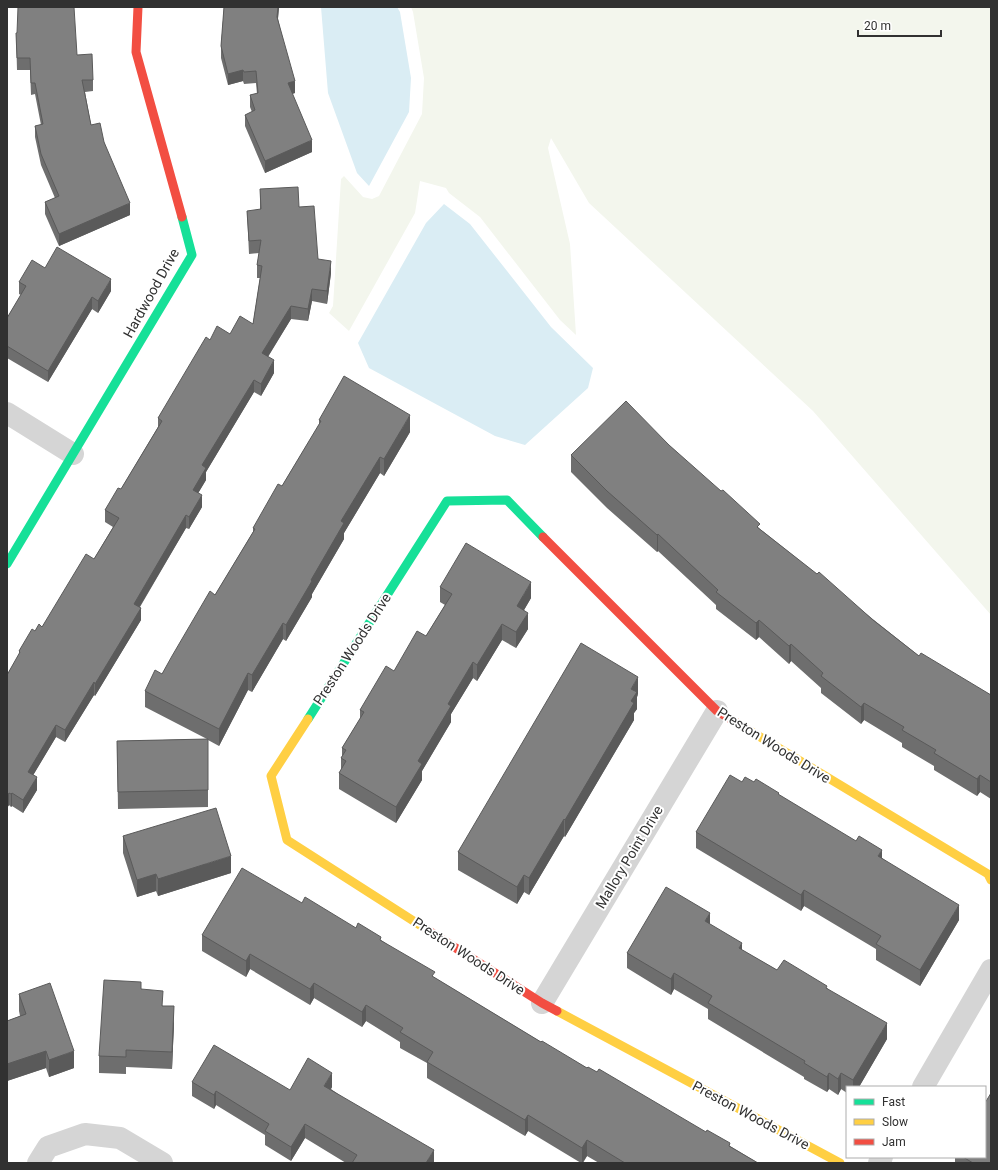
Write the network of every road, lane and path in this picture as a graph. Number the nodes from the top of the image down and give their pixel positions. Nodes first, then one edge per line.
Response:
1 (138, 7) edge
2 (7, 414) edge
3 (73, 454) junction
4 (7, 564) edge
5 (717, 711) junction
6 (991, 880) edge
7 (991, 970) edge
8 (542, 1003) junction
9 (924, 1086) edge
10 (38, 1163) edge
11 (162, 1163) edge
12 (840, 1163) edge

1 - 3 street, Hardwood Drive
2 - 3 street
3 - 4 street, Hardwood Drive
5 - 6 street, Preston Woods Drive
5 - 8 street, Mallory Point Drive
5 - 8 street, Preston Woods Drive
7 - 9 street
8 - 12 street, Preston Woods Drive
10 - 11 street

